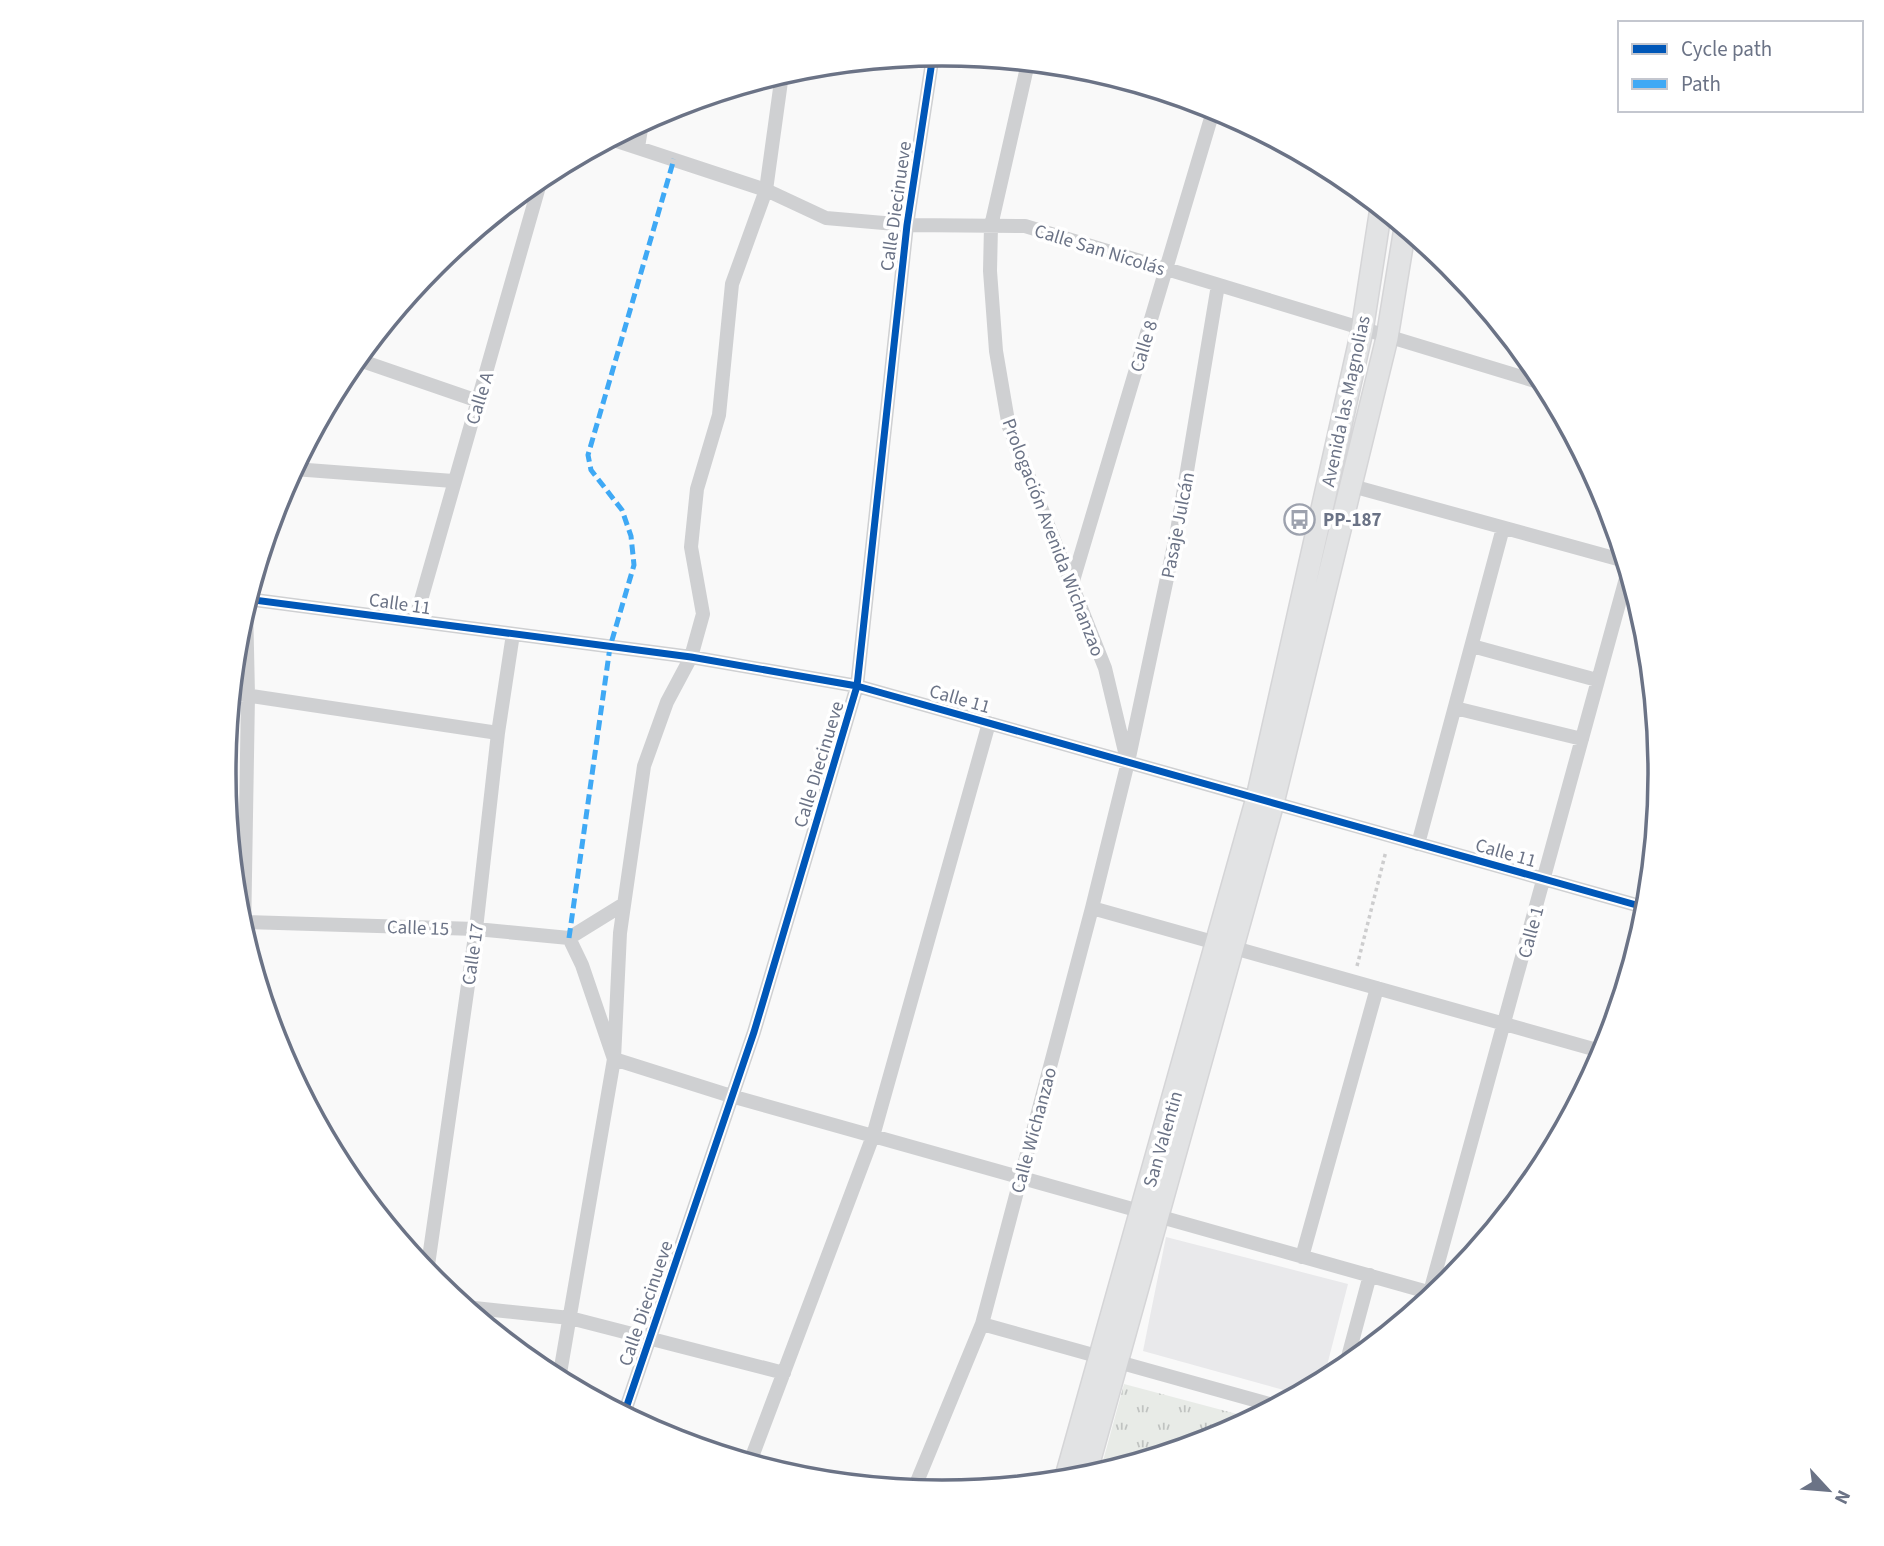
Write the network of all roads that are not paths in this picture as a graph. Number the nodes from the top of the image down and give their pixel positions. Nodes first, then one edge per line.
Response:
1 (931, 66) edge
2 (1026, 72) edge
3 (780, 86) edge
4 (1211, 119) edge
5 (640, 134) edge
6 (623, 143) edge
7 (638, 147) junction
8 (766, 190) junction
9 (537, 195) edge
10 (1379, 218) edge
11 (907, 225) junction
12 (991, 226) junction
13 (1403, 238) edge
14 (1166, 270) junction
15 (1218, 285) junction
16 (1362, 331) junction
17 (1387, 338) junction
18 (367, 363) edge
19 (1528, 379) edge
20 (478, 401) junction
21 (304, 469) edge
22 (453, 481) junction
23 (1352, 486) junction
24 (1503, 528) junction
25 (1615, 558) edge
26 (1072, 584) junction
27 (1623, 588) edge
28 (257, 602) edge
29 (415, 621) junction
30 (513, 634) junction
31 (247, 645) edge
32 (1472, 646) junction
33 (691, 657) junction
34 (1597, 680) junction
35 (857, 686) junction
36 (241, 694) edge
37 (248, 695) junction
38 (1455, 708) junction
39 (989, 723) junction
40 (498, 733) junction
41 (1582, 739) junction
42 (1128, 762) junction
43 (1265, 800) junction
44 (1418, 844) junction
45 (244, 879) edge
46 (1544, 879) junction
47 (624, 904) junction
48 (1636, 905) edge
49 (1092, 908) junction
50 (253, 928) edge
51 (476, 929) junction
52 (569, 938) junction
53 (1225, 945) junction
54 (1377, 988) junction
55 (1504, 1024) junction
56 (1592, 1049) edge
57 (614, 1059) junction
58 (731, 1096) junction
59 (873, 1136) junction
60 (1020, 1179) junction
61 (1150, 1214) junction
62 (1302, 1257) junction
63 (428, 1258) edge
64 (1370, 1275) junction
65 (1437, 1277) edge
66 (1423, 1290) edge
67 (482, 1309) edge
68 (570, 1318) junction
69 (982, 1324) junction
70 (650, 1340) junction
71 (1350, 1349) edge
72 (1109, 1358) junction
73 (561, 1368) edge
74 (784, 1373) junction
75 (1263, 1402) edge
76 (627, 1405) edge
77 (753, 1453) edge
78 (1088, 1464) edge
79 (1069, 1468) edge
80 (918, 1479) edge

1 - 11 street, Calle Diecinueve
2 - 12 street, Prologación Avenida Wichanzao
3 - 8 street
4 - 14 street, Calle 8
5 - 7 street
6 - 7 street, Calle San Nicolás
7 - 8 street, Calle San Nicolás
8 - 11 street, Calle San Nicolás
8 - 33 street
9 - 20 street, Calle A
10 - 16 main road, Avenida las Magnolias
11 - 12 street, Calle San Nicolás
11 - 35 street, Calle Diecinueve
12 - 14 street, Calle San Nicolás
12 - 26 street, Prologación Avenida Wichanzao
13 - 17 main road, Avenida las Magnolias
14 - 15 street, Calle San Nicolás
14 - 26 street, Calle 8
15 - 16 street, Calle San Nicolás
15 - 42 street, Pasaje Julcán
16 - 17 street, Calle San Nicolás
16 - 43 main road, Avenida las Magnolias
17 - 19 street, Calle San Nicolás
17 - 23 main road, Avenida las Magnolias
18 - 20 street
20 - 22 street, Calle A
21 - 22 street
22 - 29 street, Calle A
23 - 24 street
23 - 43 main road, Avenida las Magnolias
24 - 25 street
24 - 32 street
26 - 42 street, Prologación Avenida Wichanzao
27 - 34 street, Calle 1
28 - 29 street, Calle 11
29 - 30 street, Calle 11
30 - 33 street, Calle 11
30 - 40 street, Calle 17
31 - 37 street
32 - 34 street
32 - 38 street
33 - 35 street, Calle 11
33 - 47 street
34 - 41 street, Calle 1
35 - 39 street, Calle 11
35 - 58 street, Calle Diecinueve
36 - 37 street
37 - 40 street
37 - 45 street
38 - 41 street
38 - 44 street
39 - 42 street, Calle 11
39 - 59 street
40 - 51 street, Calle 17
41 - 46 street, Calle 1
42 - 43 street, Calle 11
42 - 49 street, Calle Wichanzao
43 - 44 street, Calle 11
43 - 53 main road, San Valentin
44 - 46 street, Calle 11
46 - 48 street, Calle 11
46 - 55 street, Calle 1
47 - 52 street
47 - 57 street
49 - 53 street
49 - 60 street, Calle Wichanzao
50 - 51 street, Calle 15
51 - 52 street, Calle 15
51 - 63 street, Calle 17
52 - 57 street
53 - 54 street
53 - 61 main road, San Valentin
54 - 55 street
54 - 62 street
55 - 56 street
55 - 65 street, Calle 1
57 - 58 street
57 - 68 street
58 - 59 street
58 - 70 street, Calle Diecinueve
59 - 60 street
59 - 74 street
60 - 61 street
60 - 69 street, Calle Wichanzao
61 - 62 street
61 - 72 main road, San Valentin
62 - 64 street
64 - 66 street
64 - 71 street
67 - 68 street
68 - 70 street
68 - 73 street
69 - 72 street
69 - 80 street, Calle Wichanzao
70 - 74 street
70 - 76 street, Calle Diecinueve
72 - 75 street
72 - 78 main road, San Valentin
72 - 79 main road, San Valentin
74 - 77 street

